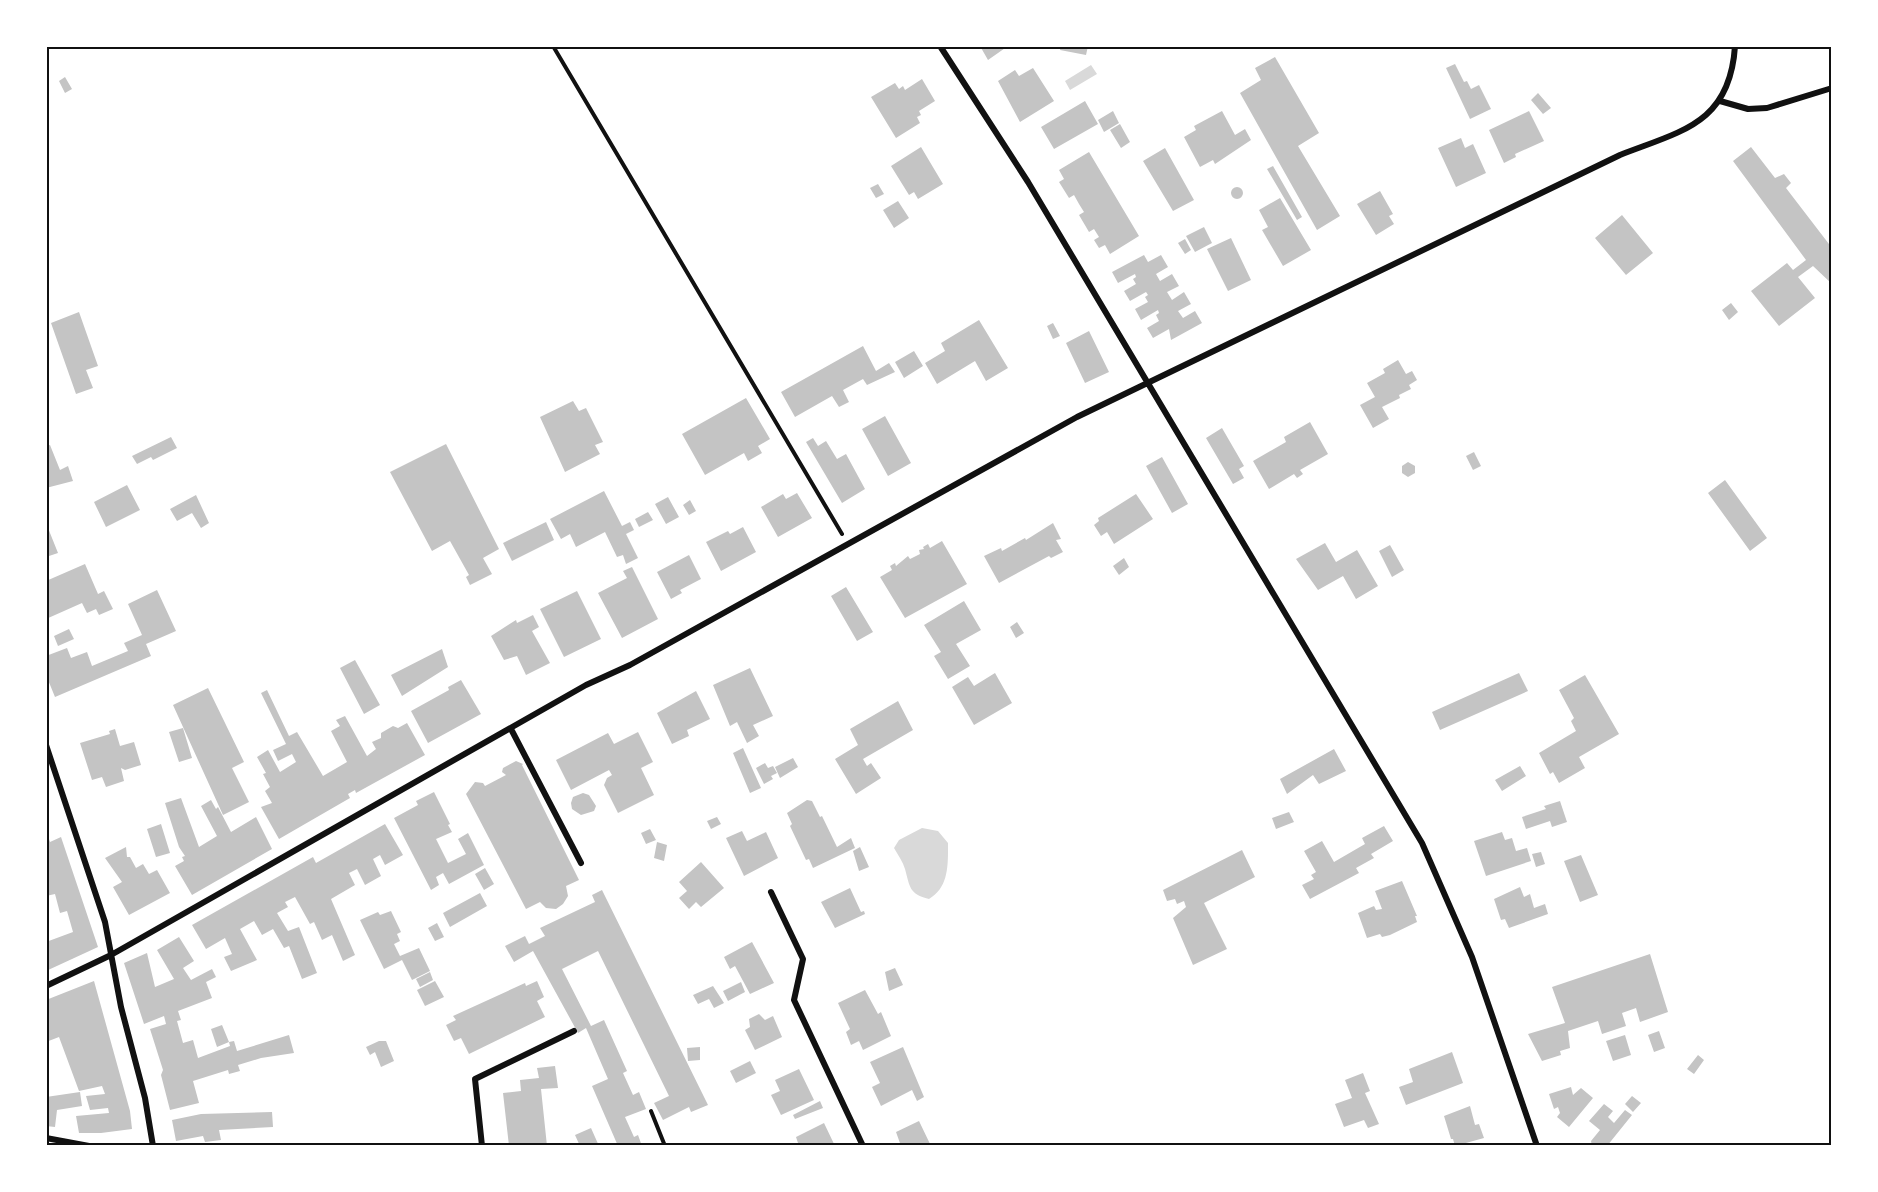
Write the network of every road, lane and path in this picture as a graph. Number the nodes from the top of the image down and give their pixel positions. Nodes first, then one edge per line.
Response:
1 (553, 46) edge
2 (940, 46) edge
3 (1735, 46) edge
4 (1832, 88) edge
5 (1720, 101) junction
6 (1148, 384) junction
7 (849, 545) junction
8 (511, 729) junction
9 (46, 745) edge
10 (581, 863) dead end
11 (771, 892) dead end
12 (111, 955) junction
13 (46, 986) edge
14 (574, 1031) dead end
15 (651, 1111) dead end
16 (46, 1138) edge
17 (89, 1146) edge
18 (153, 1146) edge
19 (482, 1146) edge
20 (665, 1146) edge
21 (863, 1146) edge
22 (1537, 1146) edge

1 - 7 path
2 - 6 street
3 - 5 street
4 - 5 street
5 - 6 street
6 - 7 street
6 - 22 street
7 - 8 street
8 - 10 street
8 - 12 street
9 - 12 street
11 - 21 street
12 - 13 street
12 - 18 street
14 - 19 street
15 - 20 path
16 - 17 street

